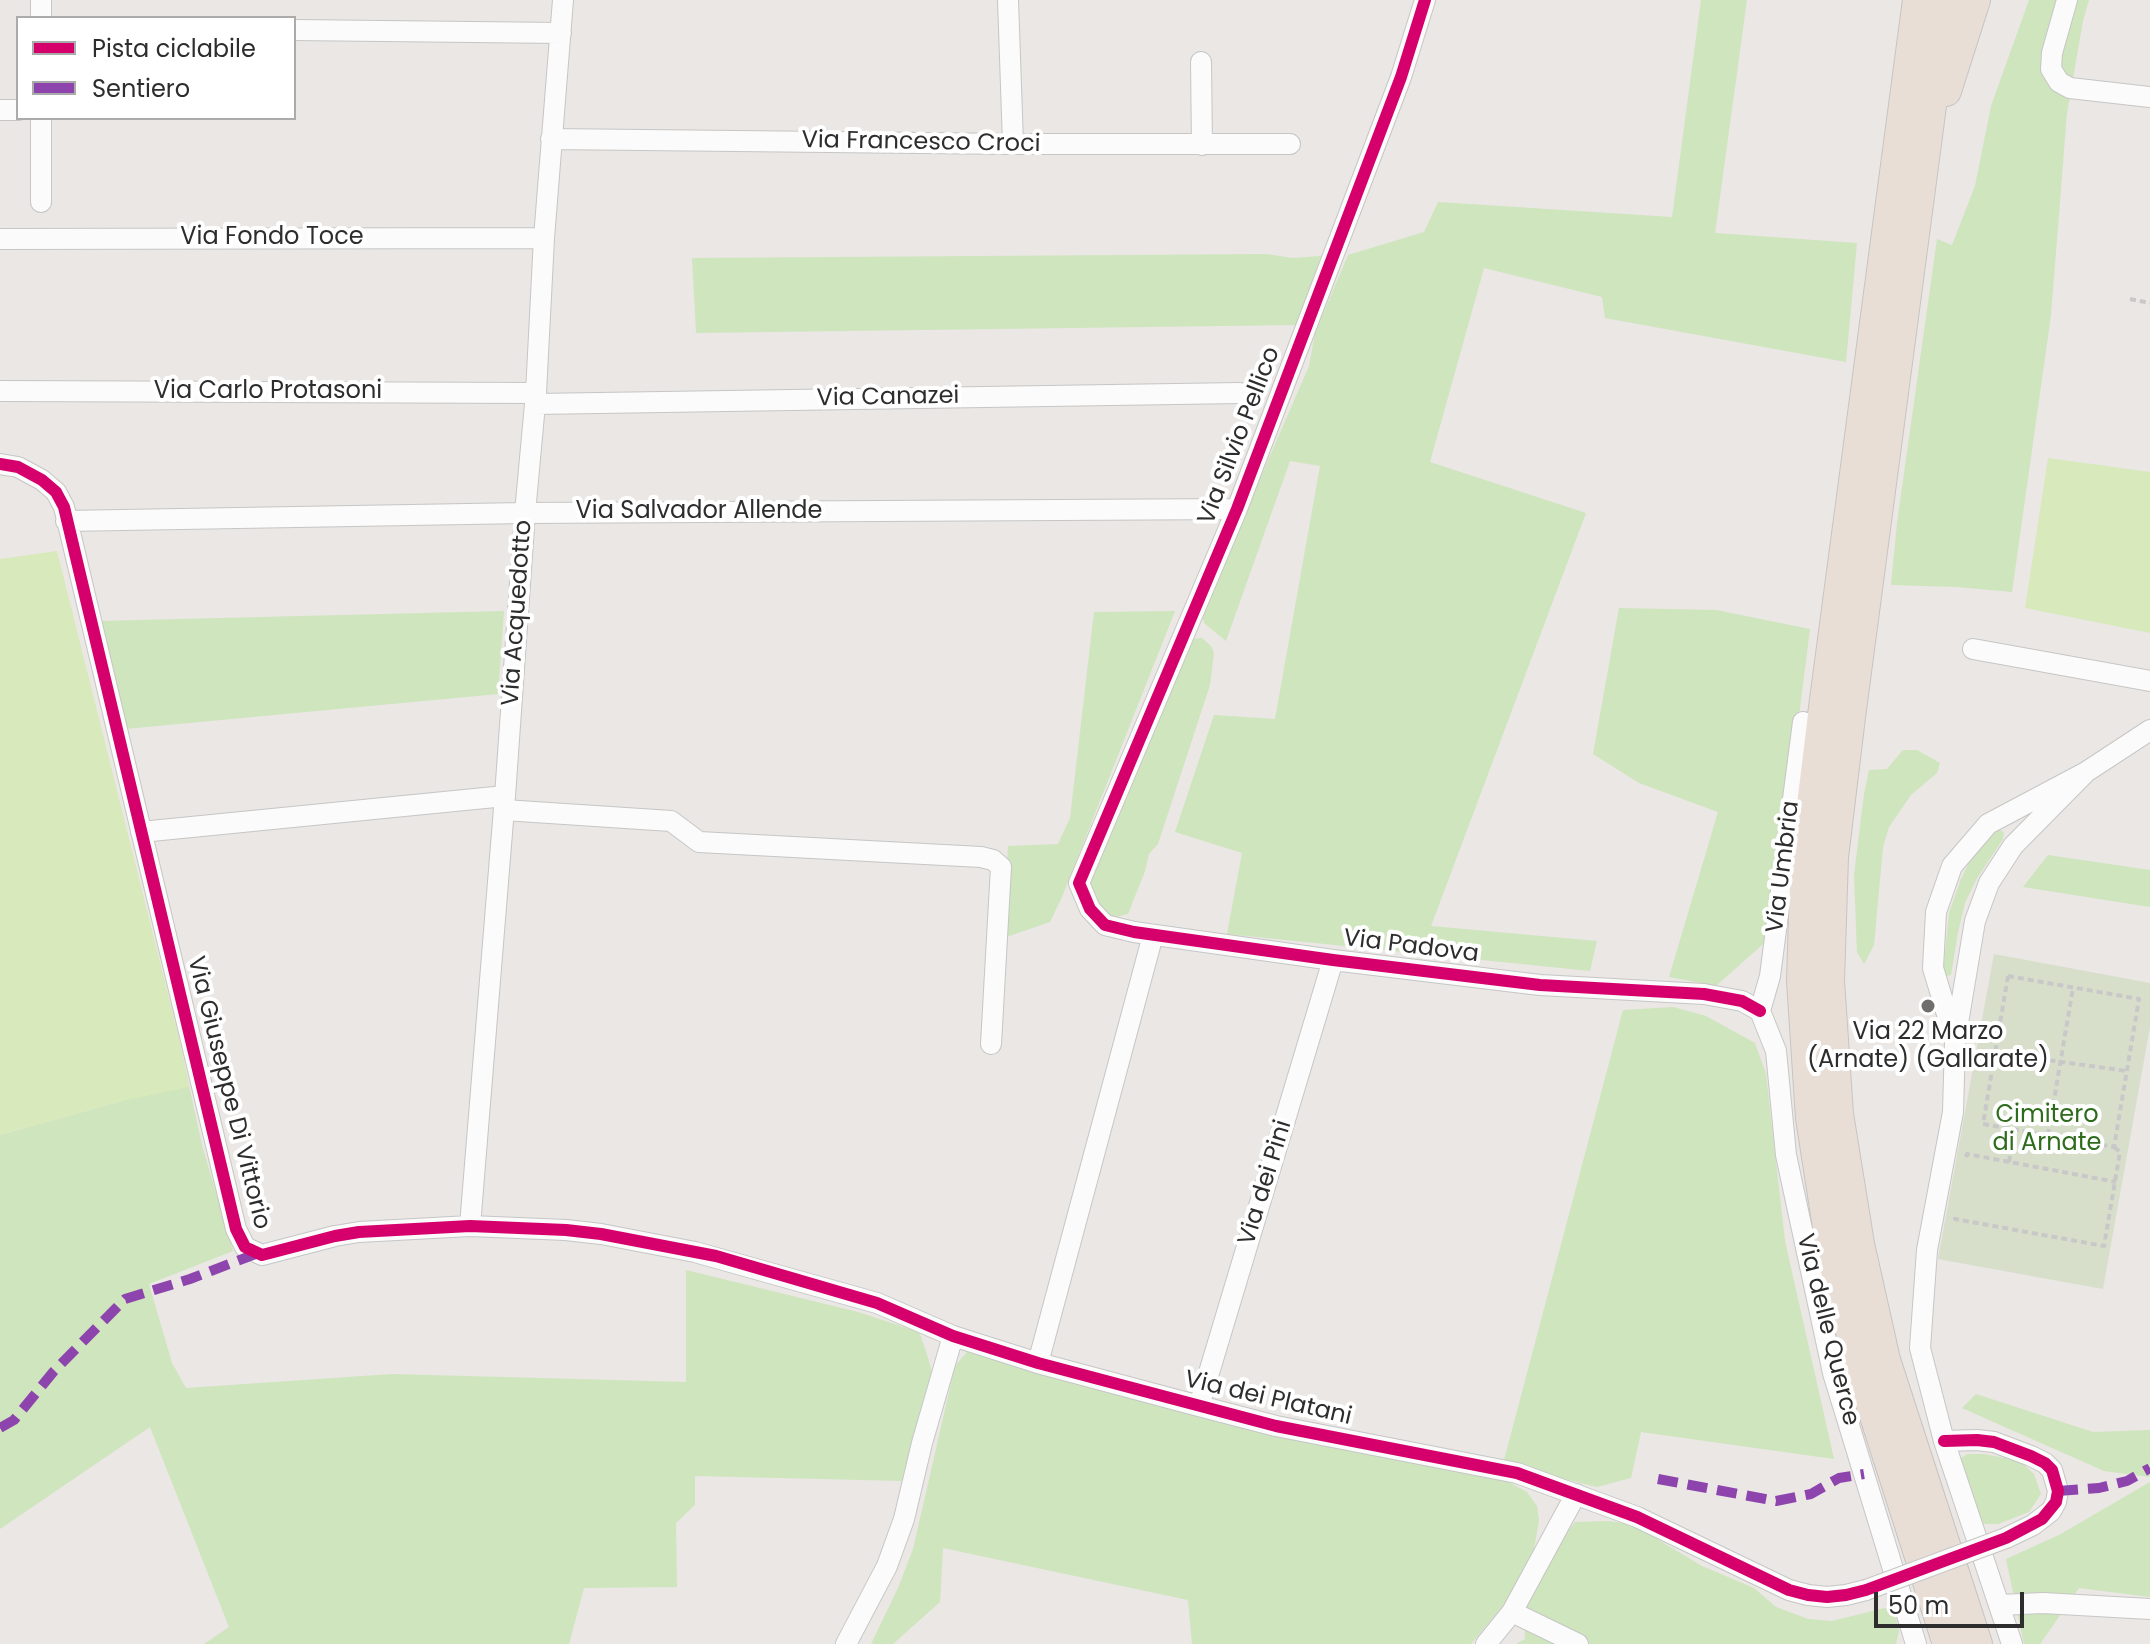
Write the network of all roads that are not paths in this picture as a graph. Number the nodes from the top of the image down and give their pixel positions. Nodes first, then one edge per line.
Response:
1 (563, 0) edge
2 (1008, 0) edge
3 (1425, 0) edge
4 (1897, 0) edge
5 (1918, 0) edge
6 (1945, 0) edge
7 (1975, 0) edge
8 (2067, 0) edge
9 (296, 30) edge
10 (561, 33) junction
11 (1201, 62) dead end
12 (2150, 97) edge
13 (41, 120) edge
14 (551, 139) junction
15 (1013, 144) junction
16 (1290, 144) dead end
17 (1202, 145) junction
18 (1910, 156) junction
19 (41, 202) dead end
20 (544, 238) junction
21 (0, 239) edge
22 (0, 391) edge
23 (1240, 393) dead end
24 (536, 398) junction
25 (0, 464) edge
26 (1237, 509) junction
27 (525, 513) junction
28 (66, 521) junction
29 (1973, 649) dead end
30 (2150, 681) edge
31 (1803, 722) dead end
32 (2150, 730) edge
33 (2086, 772) junction
34 (505, 803) junction
35 (141, 832) junction
36 (1079, 883) joint
37 (1153, 935) junction
38 (1333, 960) junction
39 (1760, 1011) junction
40 (1955, 1041) junction
41 (991, 1044) dead end
42 (470, 1226) junction
43 (953, 1336) junction
44 (1038, 1363) junction
45 (1199, 1406) junction
46 (1944, 1441) junction
47 (1576, 1494) junction
48 (2000, 1605) junction
49 (2150, 1609) edge
50 (1512, 1612) junction
51 (846, 1644) edge
52 (1486, 1644) edge
53 (1578, 1644) edge
54 (1916, 1644) edge
55 (1948, 1644) edge
56 (1977, 1644) edge
57 (2012, 1644) edge

1 - 10 street, Via Acquedotto
2 - 15 street
3 - 26 street, Via Silvio Pellico
4 - 18 highway
5 - 18 highway
6 - 18 highway
7 - 18 highway
8 - 12 street
9 - 10 street
10 - 14 street, Via Acquedotto
11 - 17 street
13 - 19 street
14 - 15 street, Via Francesco Croci
14 - 20 street, Via Acquedotto
15 - 17 street, Via Francesco Croci
16 - 17 street, Via Francesco Croci
18 - 55 highway
18 - 56 highway
20 - 21 street, Via Fondo Toce
20 - 24 street, Via Acquedotto
22 - 24 street, Via Carlo Protasoni
23 - 24 street, Via Canazei
24 - 27 street, Via Acquedotto
25 - 28 street, Via Giuseppe Di Vittorio
26 - 27 street, Via Salvador Allende
26 - 36 street, Via Silvio Pellico
27 - 28 street, Via Salvador Allende
27 - 34 street, Via Acquedotto
28 - 35 street, Via Giuseppe Di Vittorio
29 - 30 street
31 - 39 street, Via Umbria
32 - 33 street
33 - 40 street
33 - 40 street
34 - 35 street
34 - 41 street
34 - 42 street, Via Acquedotto
35 - 42 street, Via Giuseppe Di Vittorio
36 - 37 street, Via Padova
37 - 38 street, Via Padova
37 - 44 street
38 - 39 street, Via Padova
38 - 45 street, Via dei Pini
39 - 54 street, Via delle Querce
40 - 46 street
42 - 43 street, Via Giuseppe Di Vittorio
43 - 44 street, Via dei Platani
43 - 51 street
44 - 45 street, Via dei Platani
45 - 47 street, Via dei Platani
46 - 47 street, Via dei Platani, bridge
46 - 48 street
47 - 50 street
48 - 49 street
48 - 57 street
50 - 52 street
50 - 53 street

